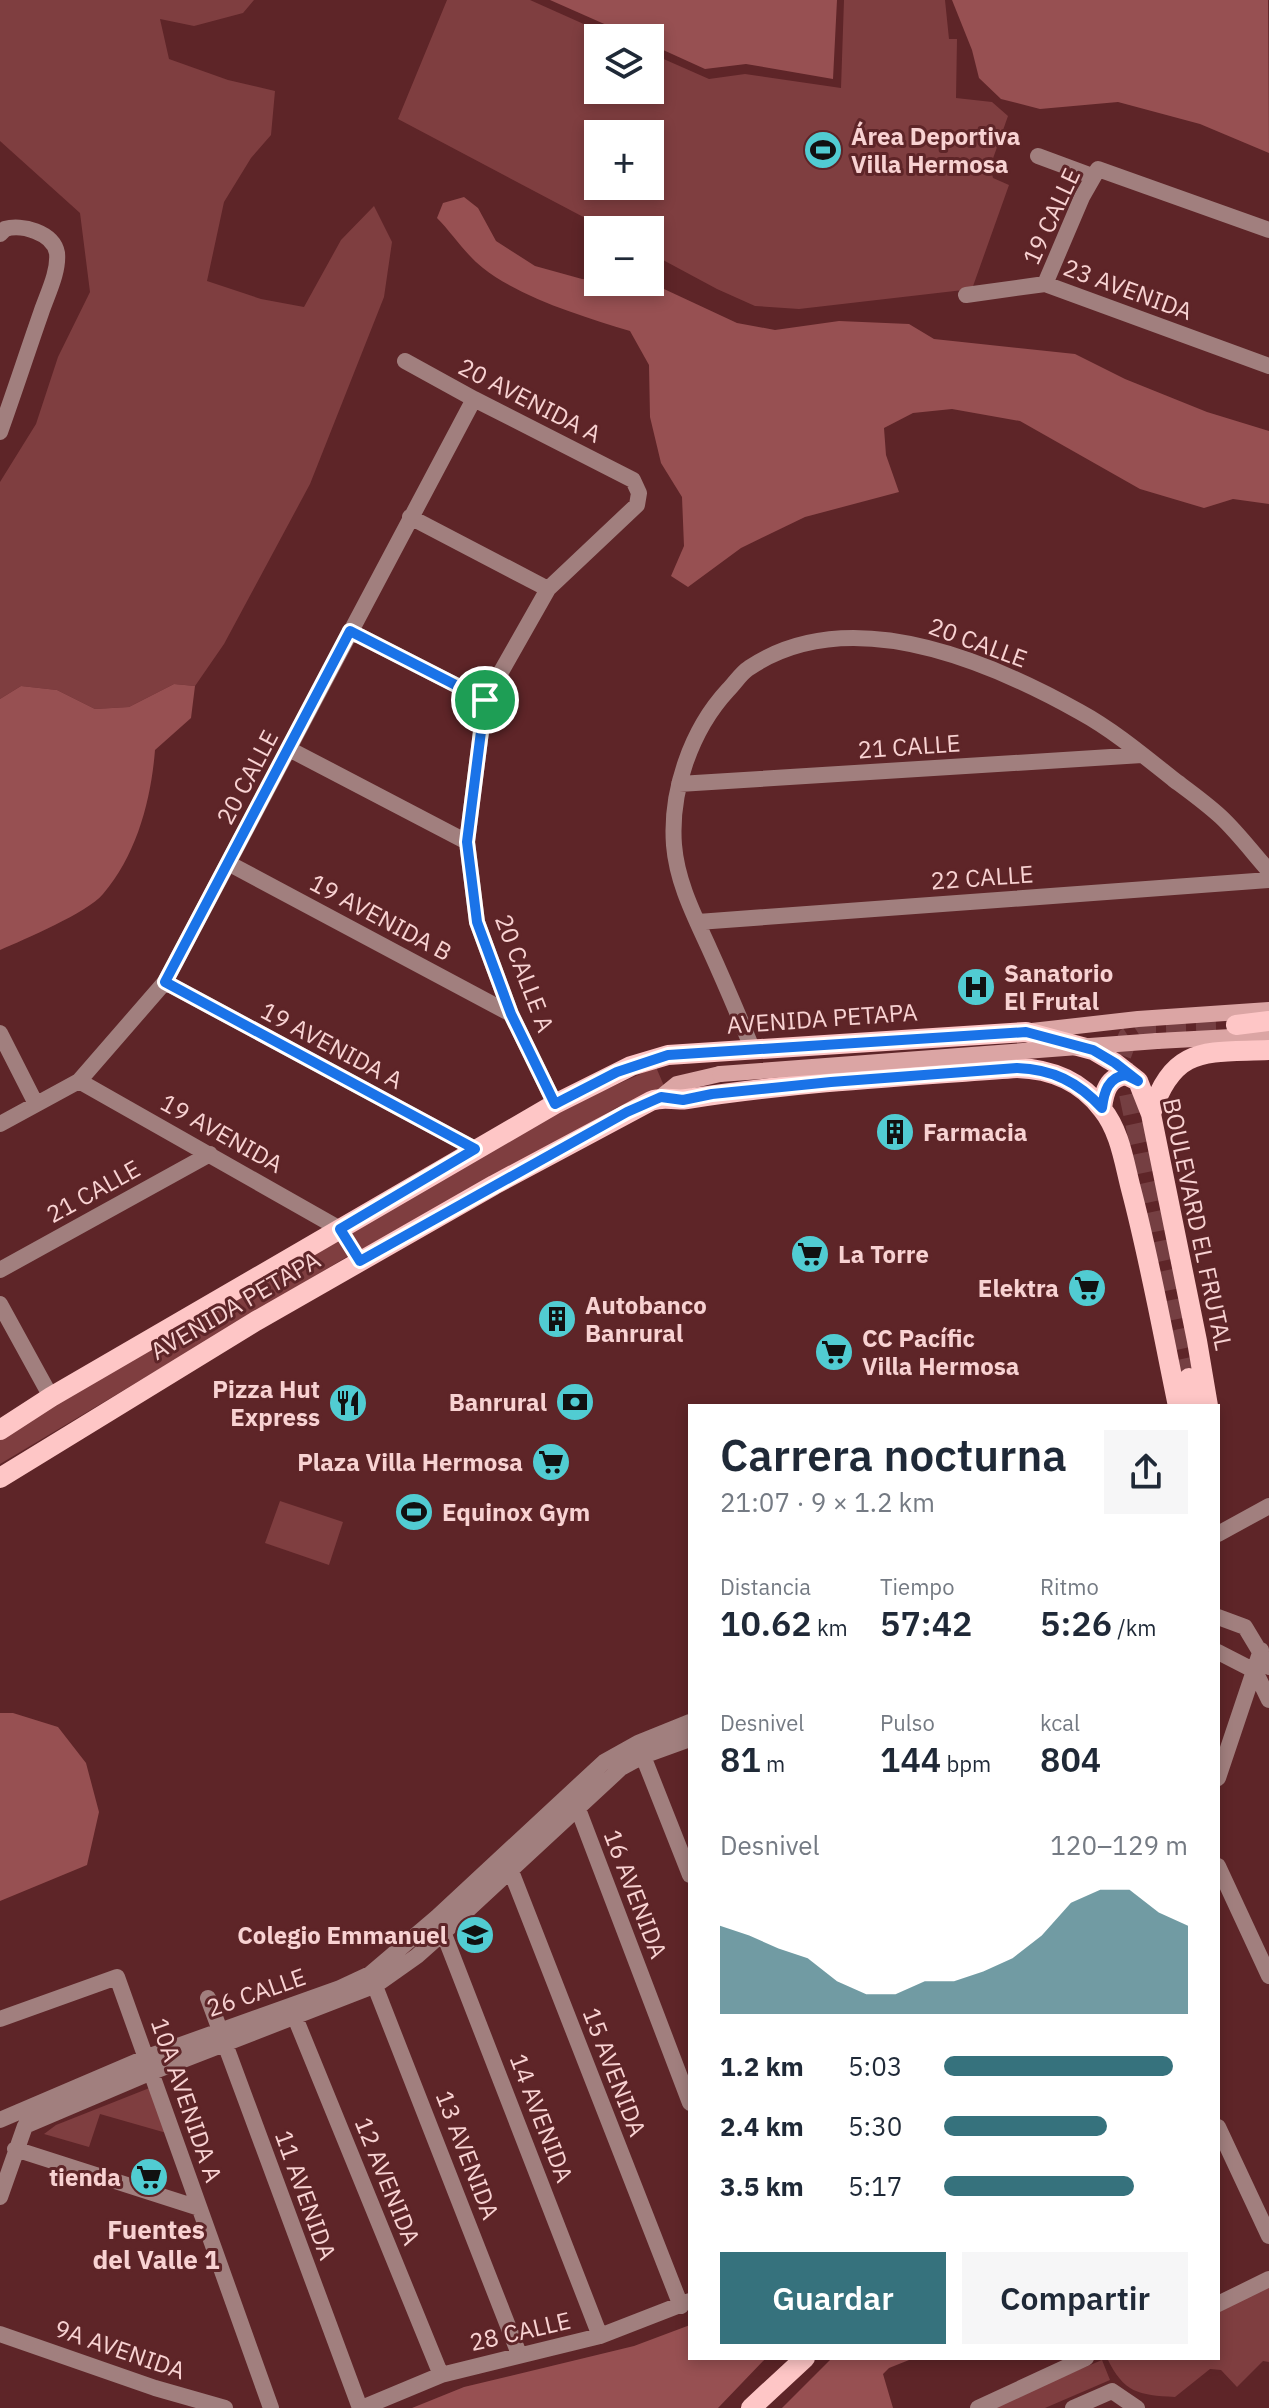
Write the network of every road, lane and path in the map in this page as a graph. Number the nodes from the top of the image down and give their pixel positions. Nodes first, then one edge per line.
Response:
1 (1038, 156) dead end
2 (1097, 173) junction
3 (1269, 230) edge
4 (0, 234) edge
5 (1045, 284) junction
6 (966, 295) dead end
7 (405, 361) dead end
8 (1269, 366) edge
9 (474, 399) junction
10 (0, 432) edge
11 (633, 480) joint
12 (410, 517) junction
13 (548, 589) junction
14 (350, 631) junction
15 (485, 700) junction
16 (289, 749) junction
17 (1142, 755) junction
18 (679, 784) junction
19 (467, 842) junction
20 (228, 863) junction
21 (1269, 871) edge
22 (1269, 880) edge
23 (698, 922) junction
24 (165, 982) junction
25 (1269, 1010) edge
26 (511, 1014) junction
27 (1269, 1021) edge
28 (1236, 1025) tunnel mouth
29 (1026, 1032) junction
30 (0, 1033) edge
31 (1269, 1035) edge
32 (1056, 1039) junction
33 (752, 1048) junction
34 (1269, 1050) edge
35 (1051, 1073) junction
36 (79, 1081) junction
37 (1138, 1081) junction
38 (661, 1097) junction
39 (36, 1104) junction
40 (555, 1104) junction
41 (1102, 1108) junction
42 (1151, 1114) junction
43 (0, 1124) edge
44 (475, 1149) junction
45 (210, 1154) junction
46 (340, 1229) junction
47 (360, 1261) junction
48 (0, 1270) edge
49 (0, 1304) edge
50 (1189, 1378) tunnel mouth
51 (51, 1397) junction
52 (1178, 1404) edge
53 (1189, 1404) edge
54 (1208, 1404) edge
55 (0, 1430) edge
56 (0, 1478) edge
57 (1269, 1506) edge
58 (1220, 1533) edge
59 (1220, 1618) edge
60 (1220, 1653) edge
61 (1262, 1669) edge
62 (1269, 1700) edge
63 (688, 1723) edge
64 (688, 1739) edge
65 (641, 1749) junction
66 (1220, 1773) edge
67 (574, 1800) junction
68 (508, 1862) junction
69 (688, 1870) edge
70 (1220, 1870) edge
71 (441, 1925) junction
72 (1269, 1976) edge
73 (373, 1979) junction
74 (208, 1998) dead end
75 (292, 2012) junction
76 (0, 2019) edge
77 (222, 2037) junction
78 (149, 2065) junction
79 (688, 2098) edge
80 (2, 2124) edge
81 (1220, 2131) edge
82 (15, 2149) junction
83 (4, 2164) edge
84 (0, 2197) edge
85 (199, 2208) junction
86 (1269, 2236) edge
87 (1269, 2279) edge
88 (1220, 2303) edge
89 (685, 2304) edge
90 (0, 2334) edge
91 (600, 2336) junction
92 (519, 2354) junction
93 (803, 2360) edge
94 (1082, 2360) edge
95 (441, 2375) junction
96 (269, 2400) edge
97 (225, 2408) edge
98 (361, 2408) edge
99 (751, 2408) edge
100 (978, 2408) edge
101 (1073, 2408) edge
102 (1137, 2408) edge

1 - 2 street
2 - 3 street
2 - 5 street, 19 CALLE
4 - 10 street
5 - 6 street, 23 AVENIDA
5 - 8 street, 23 AVENIDA
7 - 9 street, 20 AVENIDA A
9 - 11 street, 20 AVENIDA A
9 - 12 street, 20 CALLE
11 - 13 street, 20 CALLE A
12 - 13 street
12 - 14 street, 20 CALLE
13 - 15 street, 20 CALLE A
14 - 15 street
14 - 16 street, 20 CALLE
15 - 19 street, 20 CALLE A
16 - 19 street
16 - 20 street, 20 CALLE
17 - 18 street, 21 CALLE
17 - 18 street, 20 CALLE
17 - 21 street, 20 CALLE
18 - 23 street, 20 CALLE
19 - 26 street, 20 CALLE A
20 - 24 street, 20 CALLE
20 - 26 street, 19 AVENIDA B
22 - 23 street, 22 CALLE
23 - 33 street, 20 CALLE
24 - 36 street, 20 CALLE
24 - 44 street, 19 AVENIDA A
25 - 29 main road
26 - 40 street, 20 CALLE A
27 - 28 main road
29 - 32 main road, BOULEVARD EL FRUTAL
29 - 33 main road, AVENIDA PETAPA
30 - 39 street
31 - 38 main road, bridge
32 - 35 main road
32 - 37 main road, BOULEVARD EL FRUTAL
33 - 40 main road, AVENIDA PETAPA
34 - 42 main road
35 - 38 main road, AVENIDA PETAPA
35 - 41 main road
36 - 39 street, 20 CALLE
36 - 45 street, 19 AVENIDA
37 - 41 main road
37 - 42 main road, BOULEVARD EL FRUTAL
38 - 47 main road, AVENIDA PETAPA
39 - 43 street, 20 CALLE
40 - 44 main road, AVENIDA PETAPA
41 - 52 main road
42 - 54 main road, BOULEVARD EL FRUTAL
44 - 46 main road, AVENIDA PETAPA
45 - 46 street, 19 AVENIDA
45 - 48 street, 21 CALLE
46 - 47 main road
46 - 51 main road, AVENIDA PETAPA
47 - 56 main road, AVENIDA PETAPA
49 - 51 street
50 - 53 main road
51 - 55 main road, AVENIDA PETAPA
57 - 58 street
59 - 61 street
60 - 61 street
61 - 62 street
61 - 66 street
63 - 65 street, 26 CALLE
64 - 65 street, 26 CALLE
65 - 67 street, 26 CALLE
65 - 69 street
67 - 68 street, 26 CALLE
67 - 79 street, 16 AVENIDA
68 - 71 street, 26 CALLE
68 - 89 street, 15 AVENIDA
70 - 72 street
71 - 73 street, 26 CALLE
71 - 91 street, 14 AVENIDA
73 - 75 street, 26 CALLE
73 - 92 street, 13 AVENIDA
74 - 77 street, 11 AVENIDA
75 - 77 street, 26 CALLE
75 - 95 street, 12 AVENIDA
76 - 78 street, 10A AVENIDA A
77 - 78 street, 26 CALLE
77 - 98 street, 11 AVENIDA
78 - 80 street, 26 CALLE
78 - 82 street, 26 CALLE
78 - 85 street, 10A AVENIDA A
81 - 86 street
82 - 83 street
82 - 85 street
83 - 84 street
85 - 96 street, 10A AVENIDA A
87 - 88 street
89 - 91 street, 28 CALLE
90 - 97 street, 9A AVENIDA
91 - 92 street, 28 CALLE
92 - 95 street, 28 CALLE
93 - 99 main road
94 - 100 street
95 - 98 street, 28 CALLE
101 - 102 street

